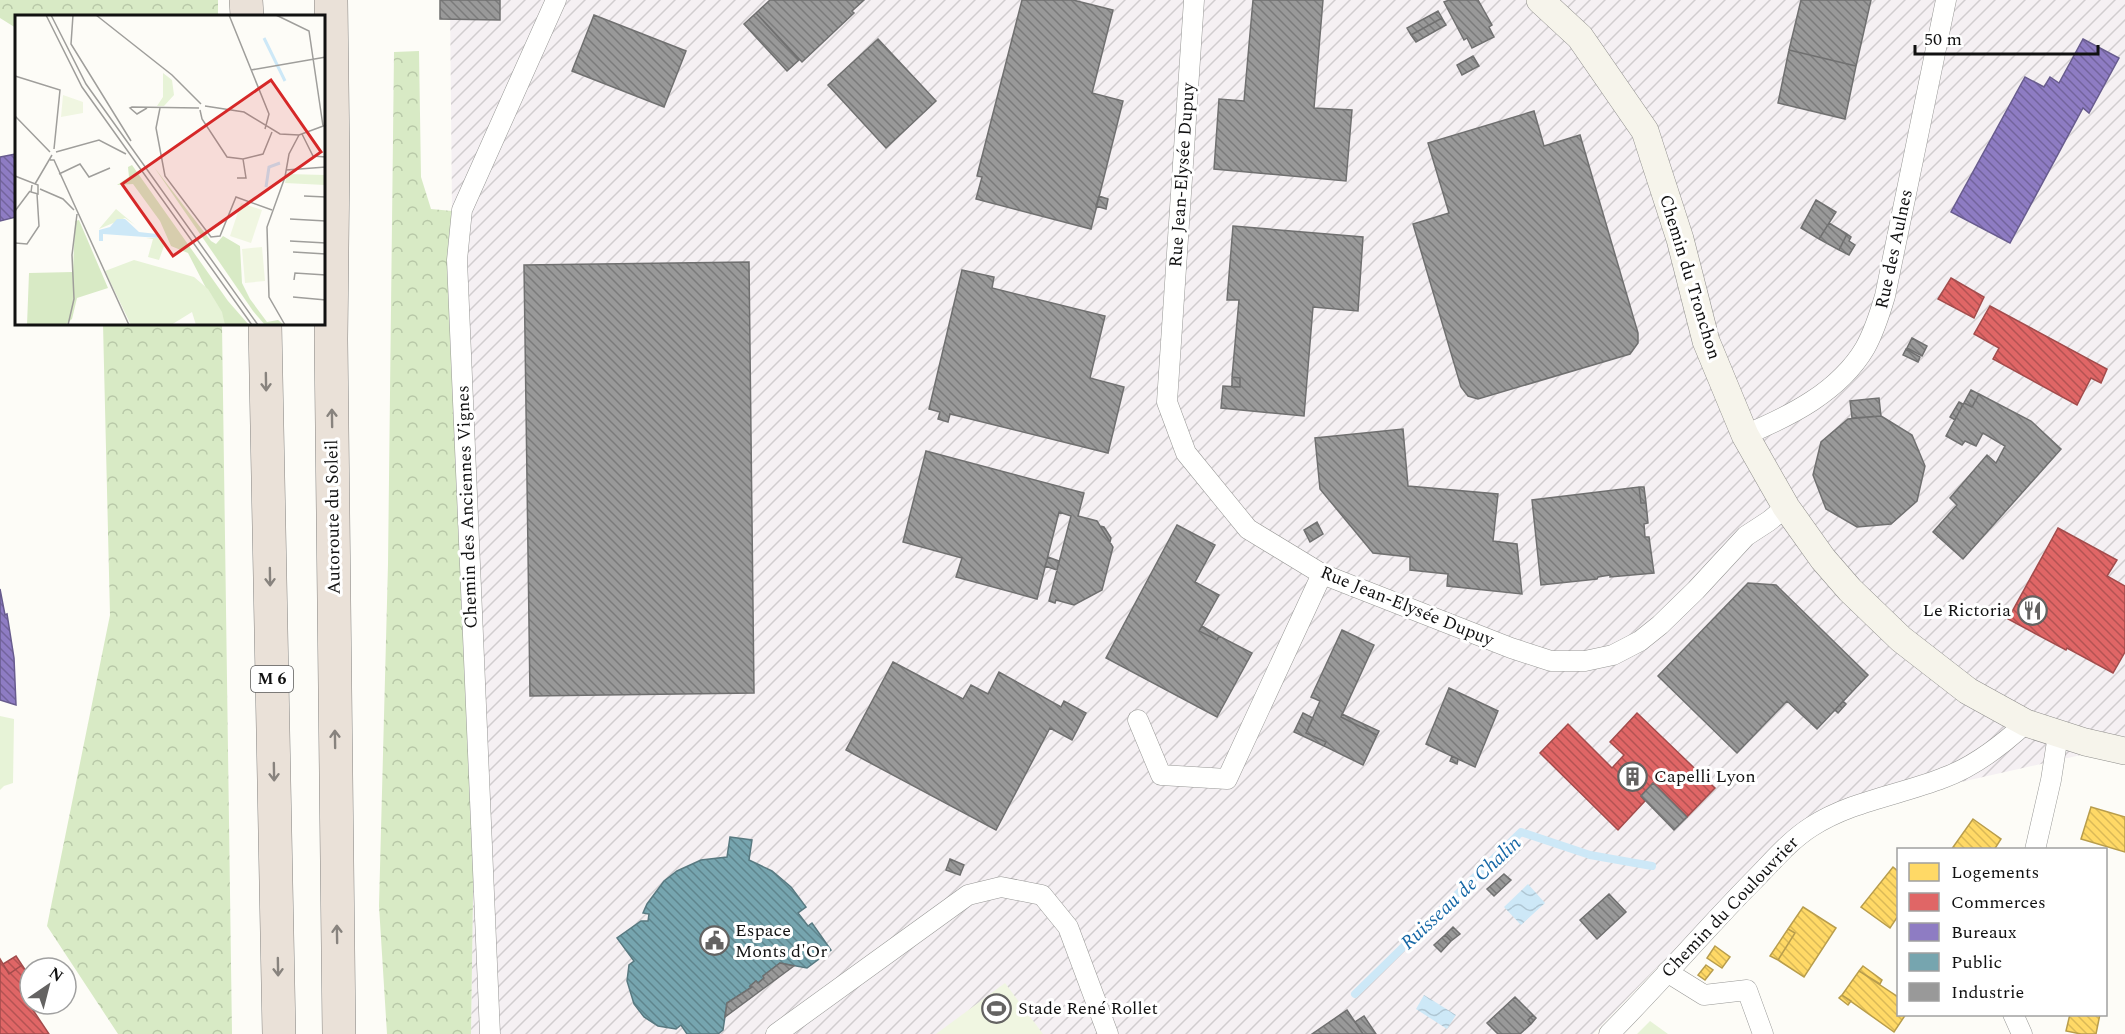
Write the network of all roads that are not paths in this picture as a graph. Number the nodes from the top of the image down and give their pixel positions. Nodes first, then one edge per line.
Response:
1 (246, 0) edge
2 (331, 0) edge
3 (347, 0) edge
4 (556, 0) edge
5 (1194, 0) edge
6 (1540, 0) edge
7 (1946, 0) edge
8 (247, 15) edge
9 (333, 160) junction
10 (265, 326) edge
11 (1745, 435) junction
12 (1786, 507) junction
13 (1322, 574) junction
14 (1138, 720) dead end
15 (2026, 723) junction
16 (2058, 735) junction
17 (2125, 751) edge
18 (2035, 848) edge
19 (1667, 972) junction
20 (2014, 1016) edge
21 (279, 1034) edge
22 (339, 1034) edge
23 (490, 1034) edge
24 (776, 1034) edge
25 (1108, 1034) edge
26 (1609, 1034) edge
27 (1763, 1034) edge
28 (2022, 1034) edge

1 - 8 highway
2 - 9 highway, Autoroute du Soleil
3 - 9 highway
4 - 23 street, Chemin des Anciennes Vignes
5 - 13 street, Rue Jean-Elysée Dupuy
6 - 11 street, Chemin du Tronchon
7 - 11 street, Rue des Aulnes
22 -> 9 highway, Autoroute du Soleil
10 -> 21 highway, M 6
11 - 12 street, Chemin du Tronchon
12 - 13 street, Rue Jean-Elysée Dupuy
12 - 15 street, Chemin du Tronchon
13 - 14 street
15 - 16 street, Chemin du Tronchon
15 - 19 street, Chemin du Coulouvrier
16 - 17 street, Chemin du Tronchon
16 - 18 street
19 - 26 street, Chemin du Coulouvrier
19 - 27 street
20 - 28 street
24 - 25 street

